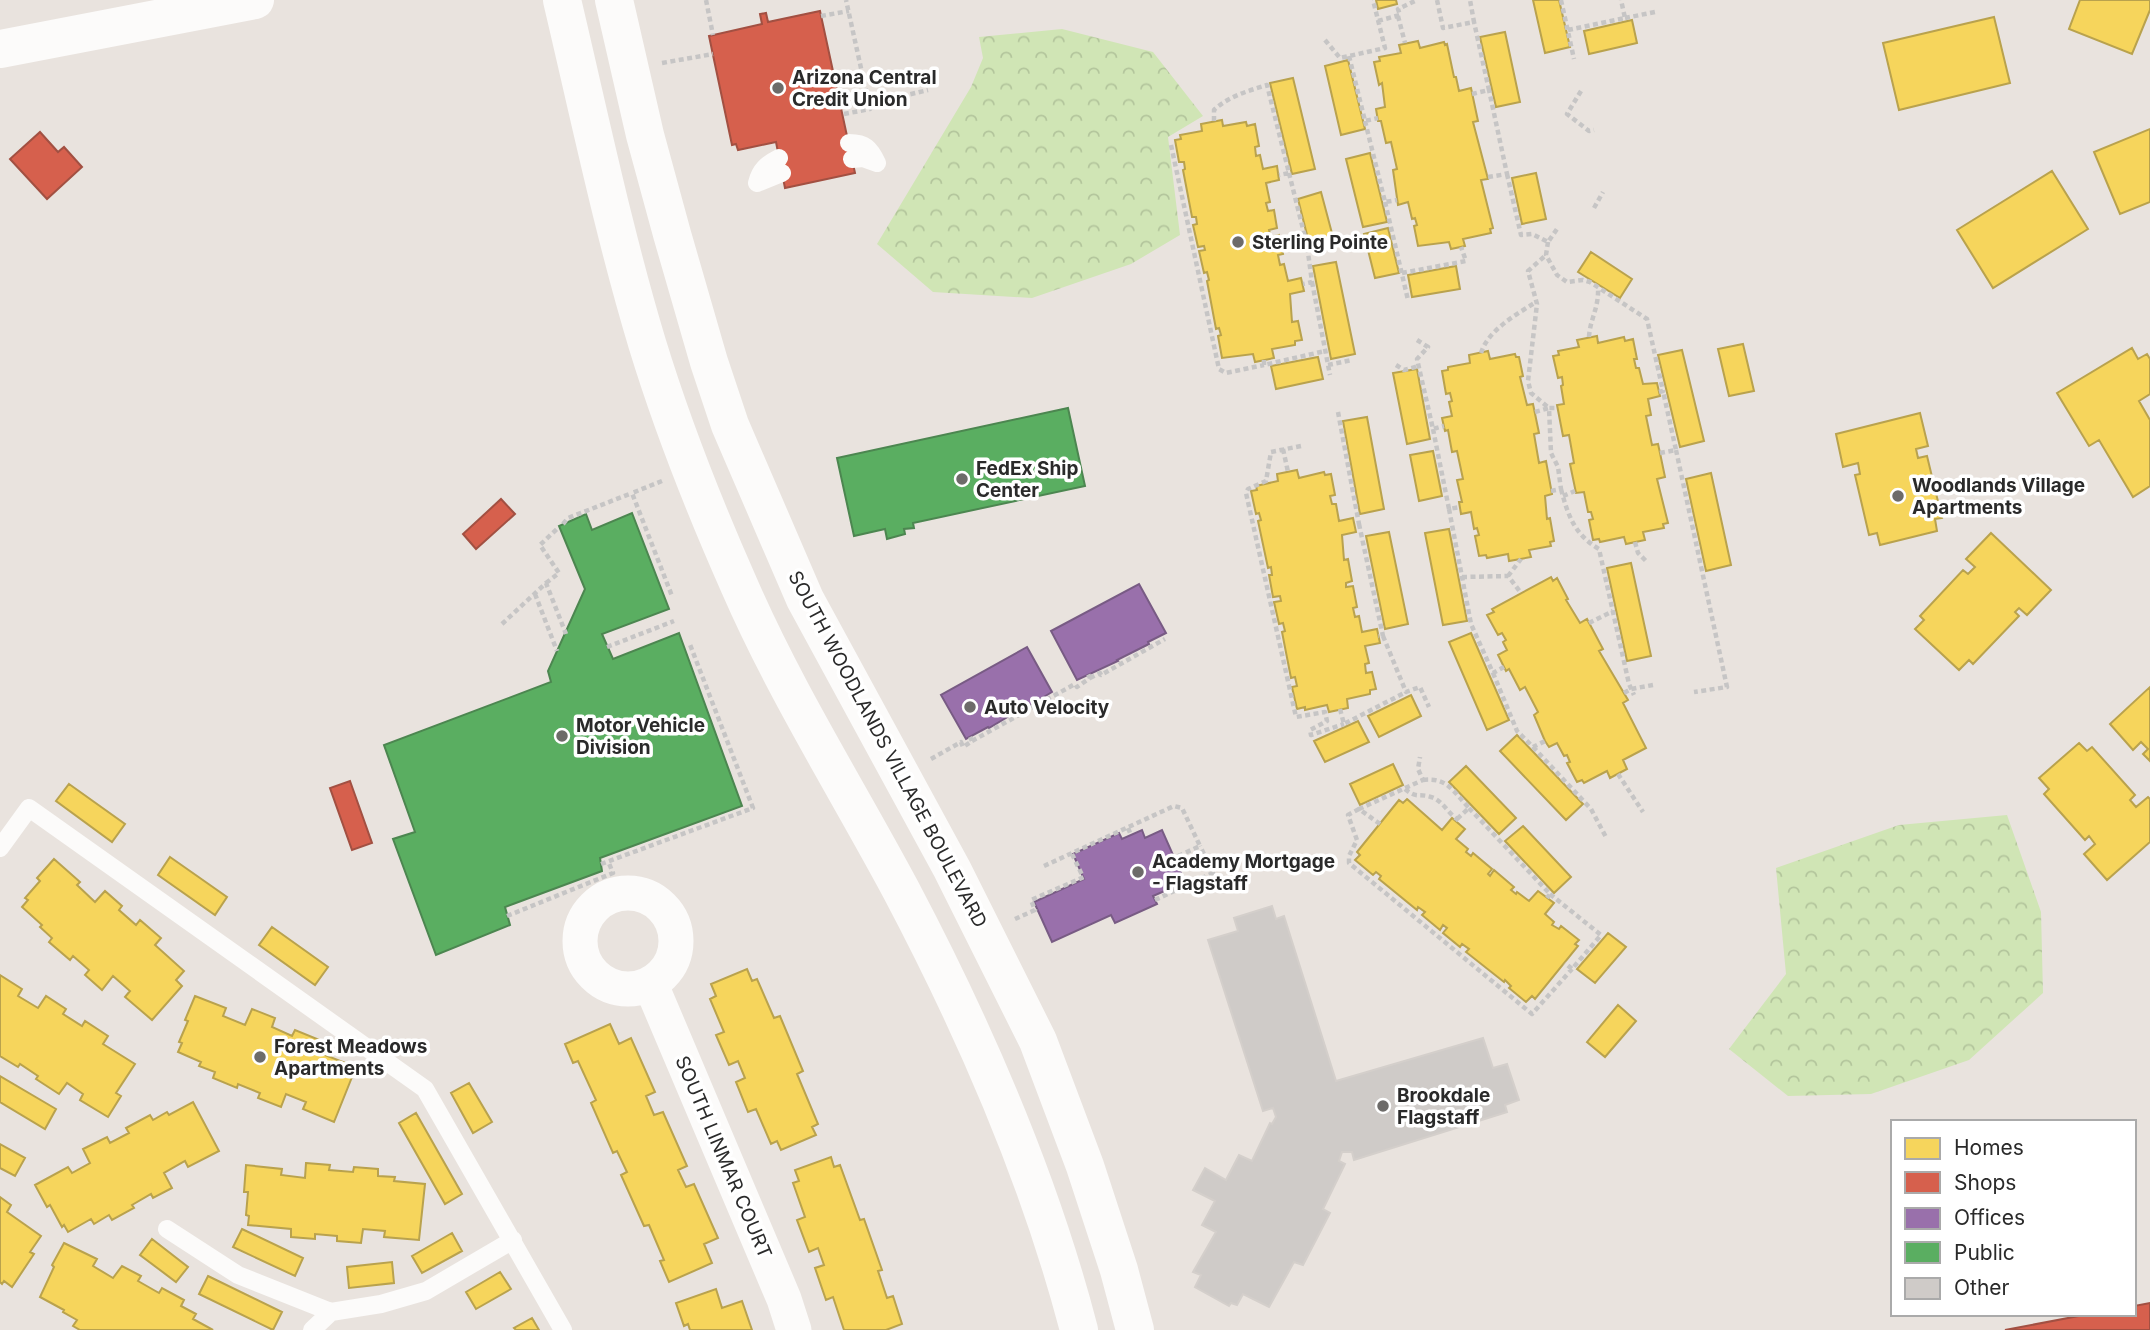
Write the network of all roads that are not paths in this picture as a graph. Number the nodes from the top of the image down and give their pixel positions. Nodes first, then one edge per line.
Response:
1 (255, 0) edge
2 (562, 0) edge
3 (614, 0) edge
4 (0, 49) edge
5 (0, 848) edge
6 (651, 985) dead end
7 (167, 1228) dead end
8 (513, 1240) junction
9 (331, 1312) junction
10 (312, 1330) edge
11 (563, 1330) edge
12 (794, 1330) edge
13 (1079, 1330) edge
14 (1135, 1330) edge

1 - 4 street
2 - 13 street
3 - 14 street, SOUTH WOODLANDS VILLAGE BOULEVARD
5 - 8 lane
6 - 12 street, SOUTH LINMAR COURT
7 - 9 lane
8 - 9 lane
8 - 11 lane
9 - 10 lane

